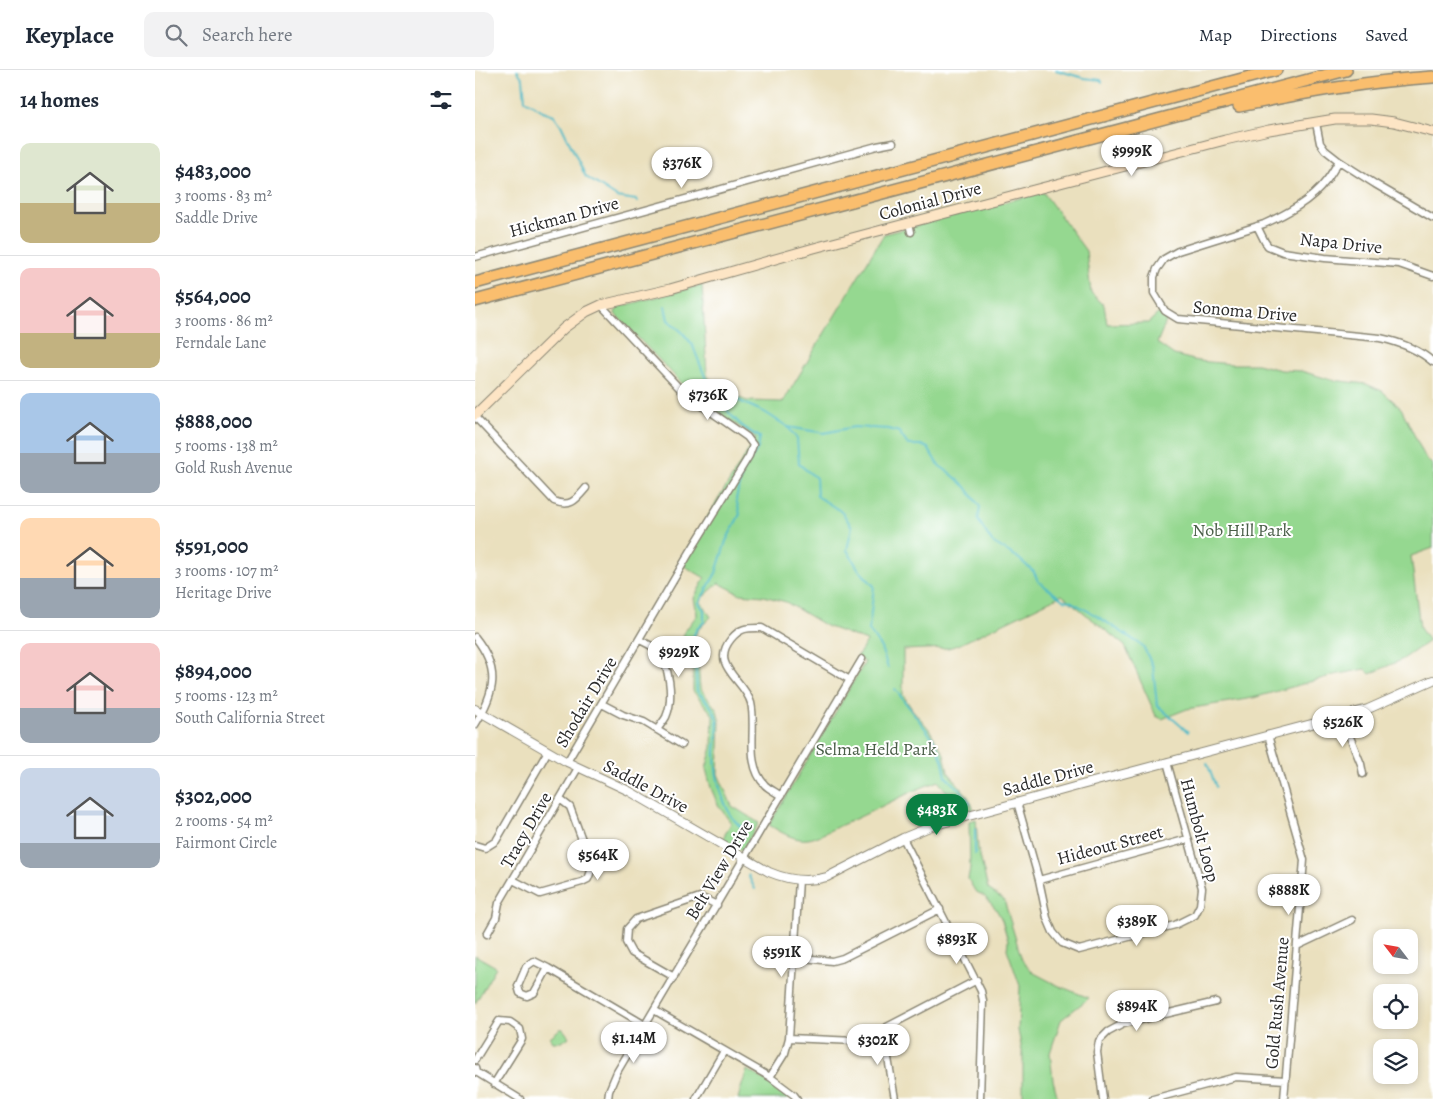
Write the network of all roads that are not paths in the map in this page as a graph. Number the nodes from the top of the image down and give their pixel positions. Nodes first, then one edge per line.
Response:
1 (1259, 70) edge
2 (1276, 70) edge
3 (1346, 70) edge
4 (1433, 77) edge
5 (1213, 87) junction
6 (1178, 115) junction
7 (1316, 123) junction
8 (1433, 132) edge
9 (893, 144) dead end
10 (1339, 161) junction
11 (1433, 218) edge
12 (1257, 226) junction
13 (475, 257) edge
14 (1433, 276) edge
15 (475, 283) edge
16 (475, 301) edge
17 (601, 305) junction
18 (1433, 362) edge
19 (475, 416) edge
20 (586, 488) dead end
21 (475, 638) edge
22 (640, 640) junction
23 (862, 659) dead end
24 (850, 680) junction
25 (1433, 680) edge
26 (602, 704) junction
27 (479, 711) edge
28 (1341, 716) junction
29 (475, 725) edge
30 (657, 730) junction
31 (1268, 735) junction
32 (682, 745) dead end
33 (548, 751) junction
34 (567, 762) junction
35 (1167, 762) junction
36 (578, 768) junction
37 (1363, 774) dead end
38 (781, 796) junction
39 (561, 800) junction
40 (1017, 802) junction
41 (903, 838) junction
42 (1189, 839) junction
43 (475, 846) edge
44 (744, 858) junction
45 (513, 880) junction
46 (799, 880) junction
47 (1039, 880) junction
48 (717, 905) junction
49 (940, 909) junction
50 (1352, 920) dead end
51 (487, 934) dead end
52 (1297, 946) junction
53 (794, 957) junction
54 (549, 968) junction
55 (673, 977) junction
56 (977, 980) junction
57 (1215, 1002) dead end
58 (654, 1010) junction
59 (645, 1025) junction
60 (883, 1029) junction
61 (789, 1038) junction
62 (724, 1051) junction
63 (475, 1060) edge
64 (475, 1068) edge
65 (770, 1077) junction
66 (1286, 1080) junction
67 (494, 1084) junction
68 (521, 1099) edge
69 (608, 1099) edge
70 (696, 1099) edge
71 (797, 1099) edge
72 (895, 1099) edge
73 (980, 1099) edge
74 (1103, 1099) edge
75 (1153, 1099) edge
76 (1285, 1099) edge

1 - 5 highway
2 - 5 highway
3 - 6 highway
4 - 6 highway
5 - 15 highway
6 - 16 highway
7 - 8 main road, Colonial Drive
7 - 10 street
7 - 17 main road, Colonial Drive
9 - 13 street, Hickman Drive
10 - 11 street
10 - 12 street, Sonoma Drive
12 - 14 street, Napa Drive
12 - 18 street, Sonoma Drive
17 - 19 main road, Colonial Drive
17 - 22 street, Shodair Drive
19 - 20 street
21 - 27 street
22 - 26 street, Shodair Drive
22 - 30 street
23 - 24 street, Belt View Drive
24 - 38 street, Belt View Drive
24 - 38 street
25 - 28 street, Saddle Drive
26 - 30 street
26 - 34 street, Shodair Drive
27 - 29 street
27 - 33 street, Saddle Drive
28 - 31 street, Saddle Drive
28 - 37 street
30 - 32 street
31 - 35 street, Saddle Drive
31 - 52 street, Gold Rush Avenue
33 - 34 street, Saddle Drive
33 - 43 street
34 - 36 street, Saddle Drive
35 - 40 street, Saddle Drive
35 - 42 street, Humbolt Loop
36 - 39 street, Tracy Drive
36 - 44 street, Saddle Drive
38 - 44 street, Belt View Drive
39 - 45 street, Tracy Drive
39 - 45 street
40 - 41 street, Saddle Drive
40 - 47 street, Humbolt Loop
41 - 46 street, Saddle Drive
41 - 49 street
42 - 47 street, Hideout Street
42 - 47 street, Humbolt Loop
44 - 46 street, Saddle Drive
44 - 48 street, Belt View Drive
45 - 51 street, Tracy Drive
46 - 53 street
48 - 55 street, Belt View Drive
48 - 55 street
49 - 53 street
49 - 56 street
50 - 52 street
52 - 66 street, Gold Rush Avenue
53 - 61 street
54 - 54 street
54 - 59 street
55 - 58 street, Belt View Drive
56 - 60 street
56 - 73 street
57 - 74 street
58 - 59 street, Belt View Drive
58 - 62 street
59 - 69 street, Belt View Drive
60 - 61 street
60 - 72 street
61 - 65 street
62 - 65 street
62 - 70 street
63 - 67 street
64 - 67 street
65 - 71 street
66 - 75 street
66 - 76 street, Gold Rush Avenue
67 - 68 street

